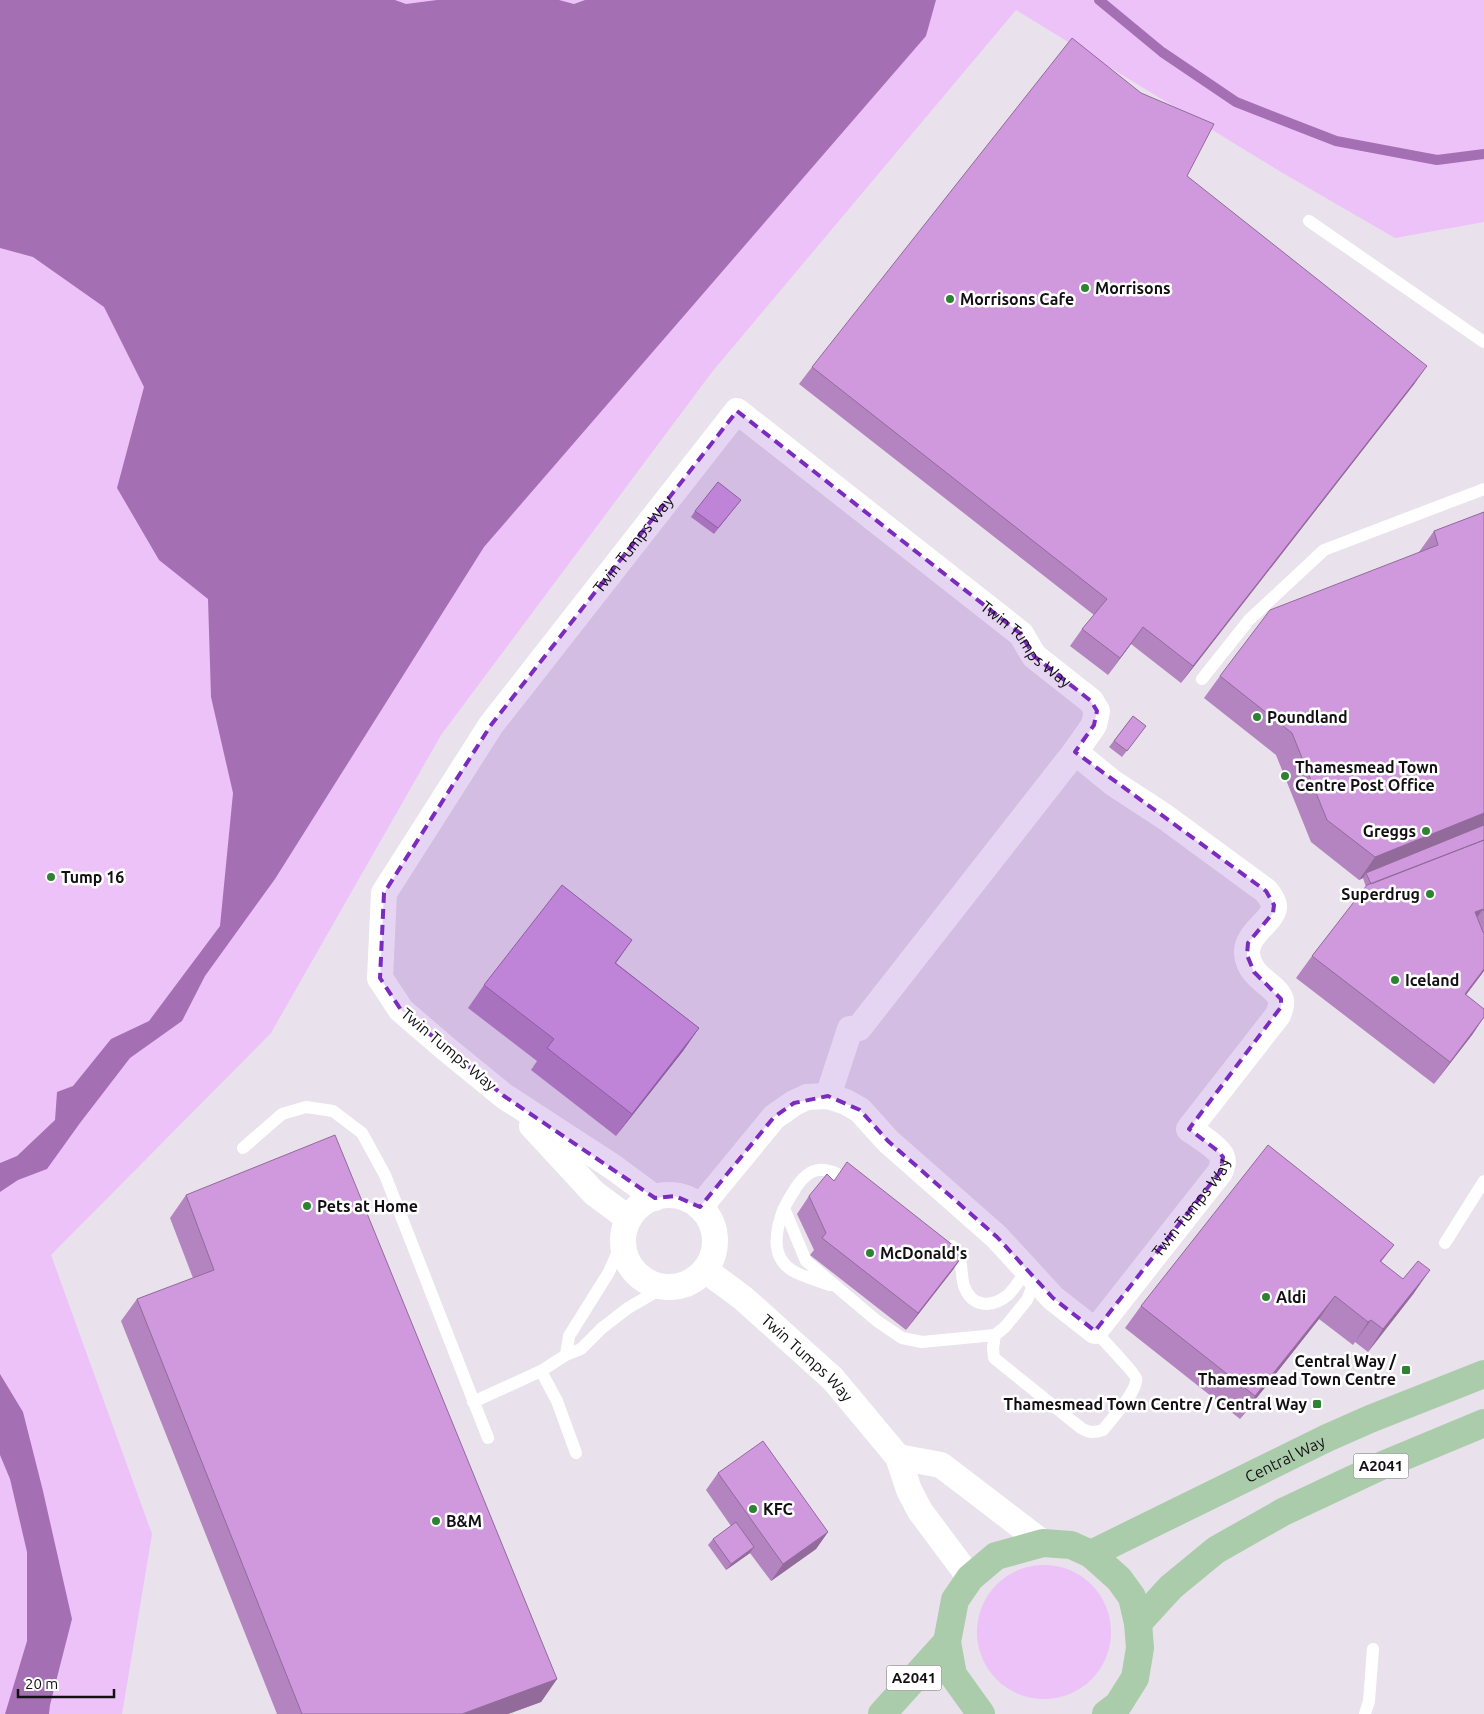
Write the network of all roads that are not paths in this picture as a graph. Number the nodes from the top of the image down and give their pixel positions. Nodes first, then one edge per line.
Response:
1 (1309, 221) dead end
2 (1484, 342) edge
3 (1484, 489) edge
4 (1202, 679) edge
5 (1075, 752) junction
6 (504, 1096) junction
7 (828, 1096) junction
8 (243, 1148) dead end
9 (1484, 1181) edge
10 (865, 1193) edge
11 (655, 1198) junction
12 (700, 1207) junction
13 (784, 1208) junction
14 (626, 1230) junction
15 (1445, 1242) dead end
16 (944, 1244) edge
17 (705, 1270) junction
18 (1032, 1274) junction
19 (664, 1287) junction
20 (837, 1288) junction
21 (1095, 1332) junction
22 (995, 1335) junction
23 (566, 1355) junction
24 (542, 1371) junction
25 (1484, 1374) edge
26 (473, 1402) junction
27 (1484, 1422) edge
28 (488, 1438) dead end
29 (576, 1453) dead end
30 (898, 1457) junction
31 (1043, 1543) junction
32 (1091, 1554) junction
33 (970, 1578) junction
34 (1138, 1623) junction
35 (946, 1642) junction
36 (1373, 1649) dead end
37 (1116, 1711) edge
38 (882, 1714) edge
39 (981, 1714) edge
40 (1365, 1714) edge

1 - 2 lane
3 - 4 lane
5 - 6 street, Twin Tumps Way
5 - 7 street, Twin Tumps Way
5 - 21 street, Twin Tumps Way
6 - 11 street, Twin Tumps Way
6 - 14 street, Twin Tumps Way
7 - 12 street
7 - 18 street
8 - 26 lane
9 - 15 lane
10 - 13 lane
11 - 12 street
11 - 14 street
12 - 17 street
13 - 20 lane
13 - 20 lane
14 - 19 street
14 - 23 lane
16 - 18 lane
17 - 19 street
17 - 30 street, Twin Tumps Way
18 - 21 street
18 - 22 lane
19 - 23 lane
20 - 22 lane
21 - 22 lane
23 - 24 lane
24 - 26 lane
24 - 29 lane
25 - 32 main road, Central Way
26 - 28 lane
27 - 34 main road, A2041
30 - 31 street
30 - 33 street, Twin Tumps Way
31 - 32 main road
31 - 33 main road
32 - 34 main road
33 - 35 main road
34 - 37 main road
35 - 38 main road, A2041
35 - 39 main road
36 - 40 lane

